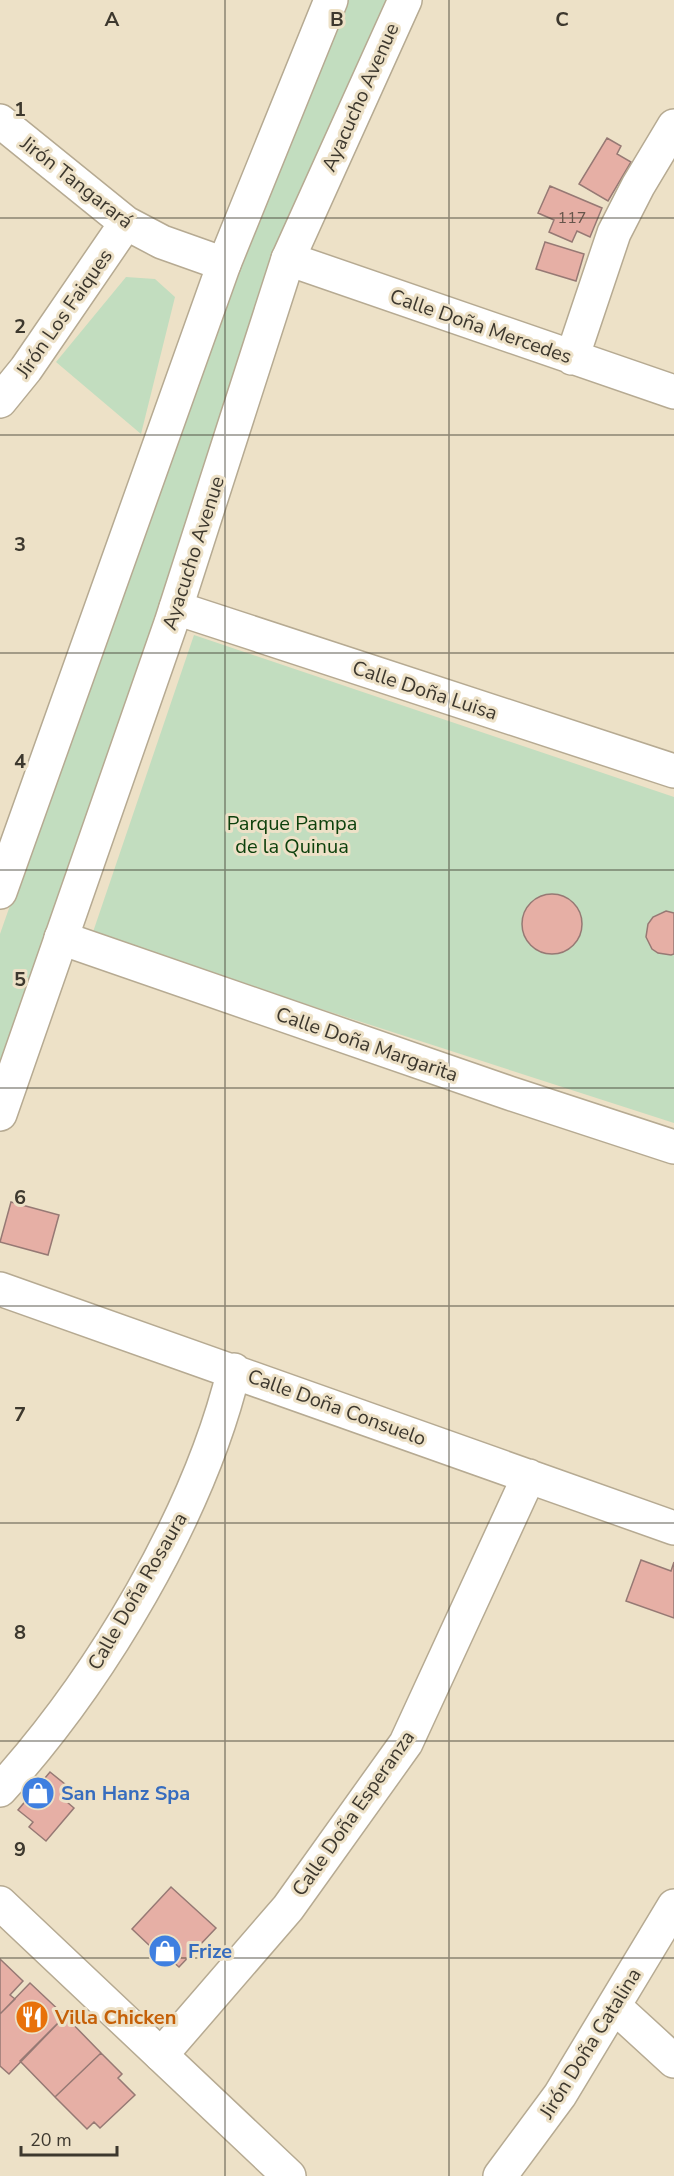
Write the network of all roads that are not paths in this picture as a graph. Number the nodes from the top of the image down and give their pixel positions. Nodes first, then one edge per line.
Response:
1 (331, 0) edge
2 (405, 0) edge
3 (0, 121) edge
4 (674, 126) edge
5 (126, 223) junction
6 (288, 260) junction
7 (224, 264) junction
8 (572, 358) junction
9 (674, 392) edge
10 (0, 401) edge
11 (176, 608) junction
12 (674, 771) edge
13 (0, 892) edge
14 (61, 938) junction
15 (0, 1114) edge
16 (674, 1147) edge
17 (0, 1288) edge
18 (234, 1370) junction
19 (529, 1476) junction
20 (674, 1528) edge
21 (0, 1790) edge
22 (0, 1903) edge
23 (674, 1906) edge
24 (615, 2007) junction
25 (161, 2055) junction
26 (674, 2061) edge
27 (289, 2176) edge
28 (500, 2176) edge

1 - 7 street
2 - 6 street, Ayacucho Avenue
3 - 5 street, Jirón Tangarará
4 - 8 street
5 - 7 street, Jirón Tangarará
5 - 10 street, Jirón Los Faiques
6 - 8 street, Calle Doña Mercedes
6 - 11 street, Ayacucho Avenue
7 - 13 street
8 - 9 street, Calle Doña Mercedes
11 - 12 street, Calle Doña Luisa
11 - 14 street, Ayacucho Avenue
14 - 15 street, Ayacucho Avenue
14 - 16 street, Calle Doña Margarita
17 - 18 street, Calle Doña Consuelo
18 - 19 street, Calle Doña Consuelo
18 - 21 street, Calle Doña Rosaura
19 - 20 street, Calle Doña Consuelo
19 - 25 street, Calle Doña Esperanza
22 - 25 street
23 - 24 street, Jirón Doña Catalina
24 - 26 street
24 - 28 street, Jirón Doña Catalina
25 - 27 street

